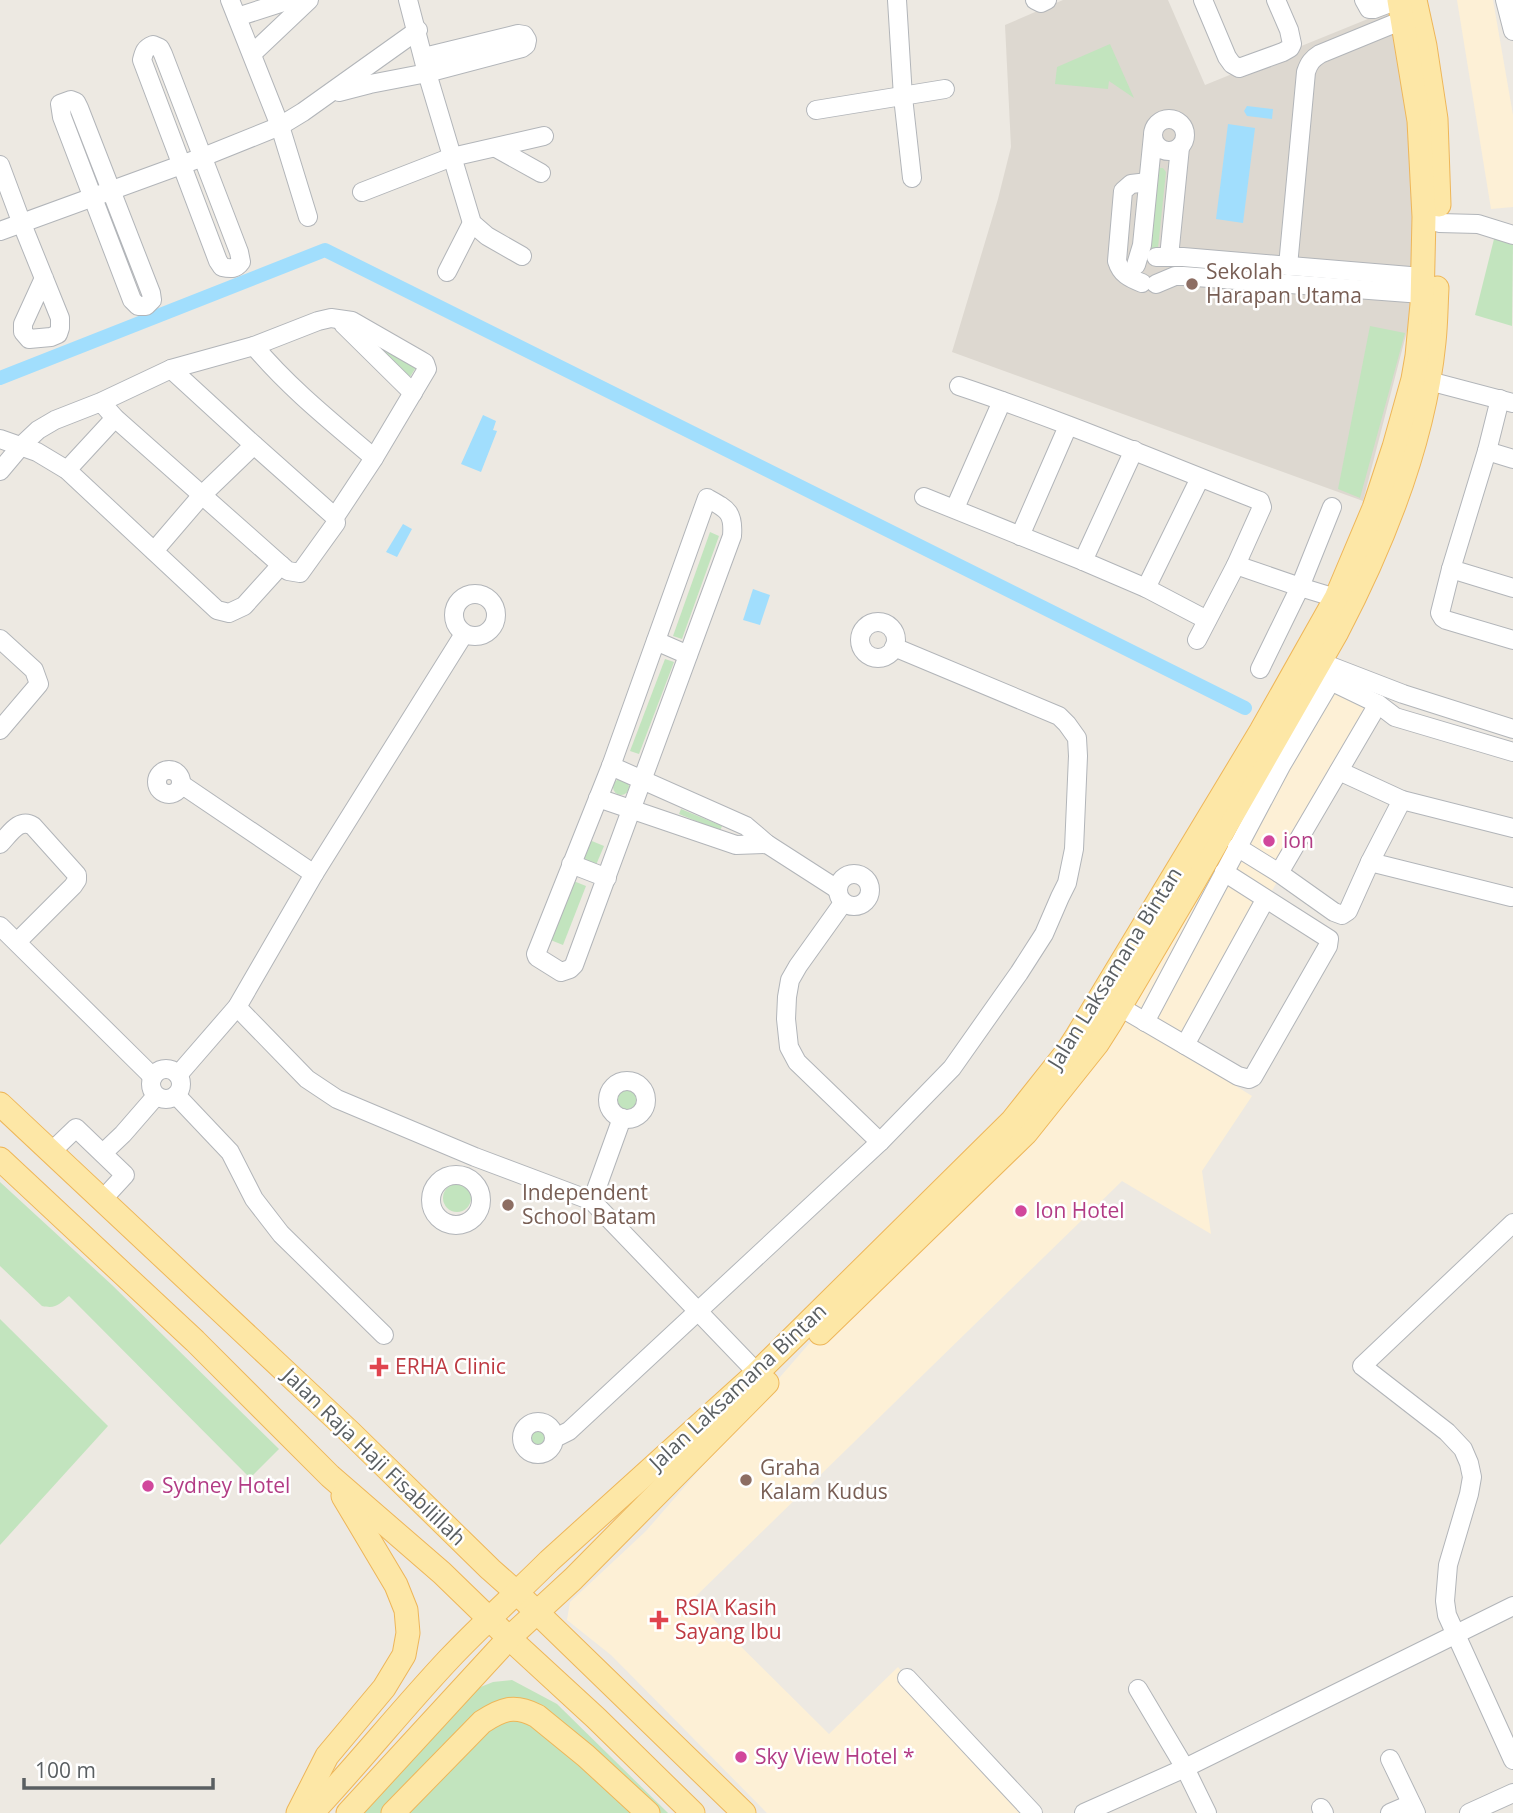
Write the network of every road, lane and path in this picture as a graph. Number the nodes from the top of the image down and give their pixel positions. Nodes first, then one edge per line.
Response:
1 (290, 0) edge
2 (309, 0) edge
3 (408, 0) edge
4 (897, 0) edge
5 (1035, 0) edge
6 (1047, 0) edge
7 (1203, 0) edge
8 (1276, 0) edge
9 (1364, 0) edge
10 (1505, 0) edge
11 (1404, 5) edge
12 (234, 8) edge
13 (1513, 29) edge
14 (418, 30) junction
15 (252, 54) junction
16 (426, 65) junction
17 (945, 89) dead end
18 (326, 96) junction
19 (903, 97) junction
20 (816, 110) dead end
21 (1428, 120) junction
22 (280, 126) junction
23 (1153, 135) junction
24 (544, 136) dead end
25 (1180, 147) junction
26 (496, 148) junction
27 (203, 157) junction
28 (452, 157) junction
29 (0, 165) edge
30 (182, 165) junction
31 (541, 173) dead end
32 (912, 178) dead end
33 (1148, 182) junction
34 (111, 191) junction
35 (362, 192) dead end
36 (93, 197) junction
37 (308, 217) dead end
38 (472, 223) junction
39 (1439, 223) junction
40 (22, 224) junction
41 (0, 231) edge
42 (1513, 235) edge
43 (522, 256) dead end
44 (1163, 257) junction
45 (1136, 265) junction
46 (1288, 266) junction
47 (447, 272) dead end
48 (44, 278) dead end
49 (1149, 283) junction
50 (1422, 286) junction
51 (337, 318) junction
52 (254, 345) junction
53 (172, 369) junction
54 (1429, 381) junction
55 (959, 386) dead end
56 (413, 393) junction
57 (1002, 401) junction
58 (1507, 401) edge
59 (101, 402) junction
60 (115, 418) junction
61 (1068, 426) junction
62 (0, 439) edge
63 (254, 445) junction
64 (21, 446) junction
65 (1133, 450) junction
66 (1487, 452) junction
67 (374, 458) junction
68 (1513, 459) edge
69 (67, 470) junction
70 (0, 471) edge
71 (1200, 478) junction
72 (202, 495) junction
73 (924, 497) dead end
74 (1332, 507) dead end
75 (955, 508) junction
76 (335, 517) junction
77 (1020, 536) junction
78 (154, 551) junction
79 (1083, 561) junction
80 (281, 565) junction
81 (1236, 565) junction
82 (1451, 569) junction
83 (1300, 587) junction
84 (1146, 588) junction
85 (1513, 588) edge
86 (1336, 598) junction
87 (1207, 620) junction
88 (464, 634) dead end
89 (0, 639) edge
90 (1197, 640) dead end
91 (1513, 640) edge
92 (656, 641) junction
93 (894, 647) dead end
94 (688, 655) junction
95 (1260, 669) dead end
96 (1321, 672) junction
97 (1378, 704) junction
98 (1513, 729) edge
99 (0, 730) edge
100 (1513, 752) edge
101 (1273, 762) junction
102 (611, 766) junction
103 (1339, 771) junction
104 (643, 779) junction
105 (181, 784) dead end
106 (598, 798) junction
107 (1402, 800) junction
108 (632, 810) junction
109 (1513, 828) edge
110 (0, 844) edge
111 (767, 844) junction
112 (1237, 847) junction
113 (1370, 862) junction
114 (571, 864) junction
115 (1224, 872) junction
116 (1279, 873) junction
117 (314, 874) junction
118 (607, 878) junction
119 (1511, 897) edge
120 (1265, 900) junction
121 (0, 926) edge
122 (17, 942) junction
123 (237, 1007) junction
124 (1120, 1007) junction
125 (1145, 1022) junction
126 (1185, 1045) junction
127 (178, 1075) junction
128 (153, 1077) junction
129 (176, 1095) junction
130 (156, 1096) junction
131 (0, 1104) edge
132 (622, 1118) dead end
133 (880, 1142) junction
134 (51, 1152) junction
135 (103, 1153) junction
136 (475, 1157) junction
137 (0, 1158) edge
138 (465, 1176) dead end
139 (102, 1200) junction
140 (592, 1201) junction
141 (1509, 1235) edge
142 (699, 1312) junction
143 (384, 1335) dead end
144 (762, 1378) junction
145 (554, 1436) dead end
146 (330, 1476) junction
147 (517, 1593) junction
148 (1513, 1606) edge
149 (537, 1614) junction
150 (489, 1619) junction
151 (1456, 1634) junction
152 (509, 1638) junction
153 (907, 1678) dead end
154 (1138, 1689) dead end
155 (1390, 1759) dead end
156 (1513, 1760) edge
157 (1185, 1768) junction
158 (1513, 1793) edge
159 (1414, 1808) edge
160 (298, 1813) edge
161 (312, 1813) edge
162 (348, 1813) edge
163 (393, 1813) edge
164 (648, 1813) edge
165 (693, 1813) edge
166 (744, 1813) edge
167 (1033, 1813) edge
168 (1084, 1813) edge
169 (1207, 1813) edge
170 (1390, 1813) edge
171 (1469, 1813) edge

1 - 12 street
2 - 15 street
3 - 14 street
4 - 19 street
5 - 6 street
7 - 8 street
9 - 11 street
10 - 13 street
11 - 21 main road, Jalan Laksamana Bintan
11 - 46 street
12 - 15 street
14 - 16 street
14 - 18 street
15 - 22 street
16 - 18 street
16 - 28 street
17 - 19 street
18 - 22 street
19 - 20 street
19 - 32 street
21 - 39 main road, Jalan Laksamana Bintan
21 - 50 main road, Jalan Laksamana Bintan
22 - 27 street
22 - 37 street
23 - 25 street
23 - 25 street
23 - 33 street
24 - 26 street
25 - 44 street
26 - 28 street
26 - 31 street
27 - 30 street
27 - 30 street
27 - 30 street
28 - 35 street
28 - 38 street
29 - 40 street
30 - 34 street
33 - 45 street
33 - 49 street
34 - 36 street
34 - 36 street
34 - 36 street
36 - 40 street
38 - 43 street
38 - 47 street
39 - 42 street
39 - 54 main road, Jalan Laksamana Bintan
40 - 41 street
40 - 48 street
44 - 45 street
44 - 46 street
44 - 49 street
45 - 49 street
46 - 50 street
49 - 50 street
50 - 86 main road, Jalan Laksamana Bintan
51 - 52 street
51 - 56 street
51 - 56 street
52 - 53 street
52 - 67 street
53 - 59 street
53 - 63 street
54 - 58 street
54 - 96 main road, Jalan Laksamana Bintan
55 - 57 street
56 - 67 street
57 - 61 street
57 - 75 street
58 - 66 street
59 - 60 street
59 - 64 street
60 - 69 street
60 - 72 street
61 - 65 street
61 - 77 street
62 - 64 street
63 - 72 street
63 - 76 street
64 - 69 street
64 - 70 street
65 - 71 street
65 - 79 street
66 - 68 street
66 - 82 street
67 - 76 street
69 - 78 street
71 - 81 street
71 - 84 street
72 - 78 street
72 - 80 street
73 - 75 street
74 - 83 street
75 - 77 street
76 - 80 street
77 - 79 street
78 - 80 street
79 - 84 street
81 - 83 street
81 - 87 street
82 - 85 street
82 - 91 street
83 - 86 street
83 - 95 street
84 - 87 street
86 - 144 main road, Jalan Laksamana Bintan
87 - 90 street
88 - 117 street
89 - 99 street
92 - 94 street
92 - 94 street
92 - 102 street
93 - 133 street
94 - 104 street
96 - 97 street
96 - 98 street
96 - 101 main road, Jalan Laksamana Bintan
97 - 100 street
97 - 103 street
101 - 112 street
101 - 124 main road, Jalan Laksamana Bintan
102 - 104 street
102 - 106 street
103 - 107 street
103 - 116 street
104 - 108 street
104 - 111 street
105 - 117 street
106 - 108 street
106 - 114 street
107 - 109 street
107 - 113 street
108 - 111 street
108 - 118 street
110 - 122 street
111 - 133 street
112 - 115 street
112 - 116 street
113 - 116 street
113 - 119 street
114 - 118 street
114 - 118 street
115 - 120 street
115 - 125 street
117 - 123 street
120 - 126 street
120 - 126 street
121 - 122 street
122 - 128 street
123 - 127 street
123 - 136 street
124 - 125 street
124 - 144 main road, Jalan Laksamana Bintan
125 - 126 street
127 - 128 street
127 - 129 street
128 - 130 street
129 - 130 street
129 - 143 street
130 - 135 street
131 - 134 main road, Jalan Raja Haji Fisabilillah
132 - 140 street
133 - 142 street
134 - 135 street
134 - 139 main road, Jalan Raja Haji Fisabilillah
135 - 139 street
136 - 138 street
136 - 140 street
137 - 146 main road, Jalan Raja Haji Fisabilillah
139 - 147 main road, Jalan Raja Haji Fisabilillah
140 - 142 street
141 - 151 street
142 - 144 street
142 - 145 street
144 - 147 main road, Jalan Laksamana Bintan
144 - 149 main road, Jalan Laksamana Bintan
146 - 150 main road, Jalan Raja Haji Fisabilillah
146 - 160 main road
147 - 149 main road, Jalan Raja Haji Fisabilillah
147 - 150 main road, Jalan Laksamana Bintan
148 - 151 street
149 - 152 main road, Jalan Laksamana Bintan
149 - 166 main road, Jalan Raja Haji Fisabilillah
150 - 152 main road, Jalan Raja Haji Fisabilillah
150 - 161 main road, Jalan Laksamana Bintan
151 - 156 street
151 - 157 street
152 - 162 main road, Jalan Laksamana Bintan
152 - 165 main road, Jalan Raja Haji Fisabilillah
153 - 167 street
154 - 157 street
155 - 159 street
157 - 168 street
157 - 169 street
158 - 171 street
159 - 170 street
163 - 164 main road

